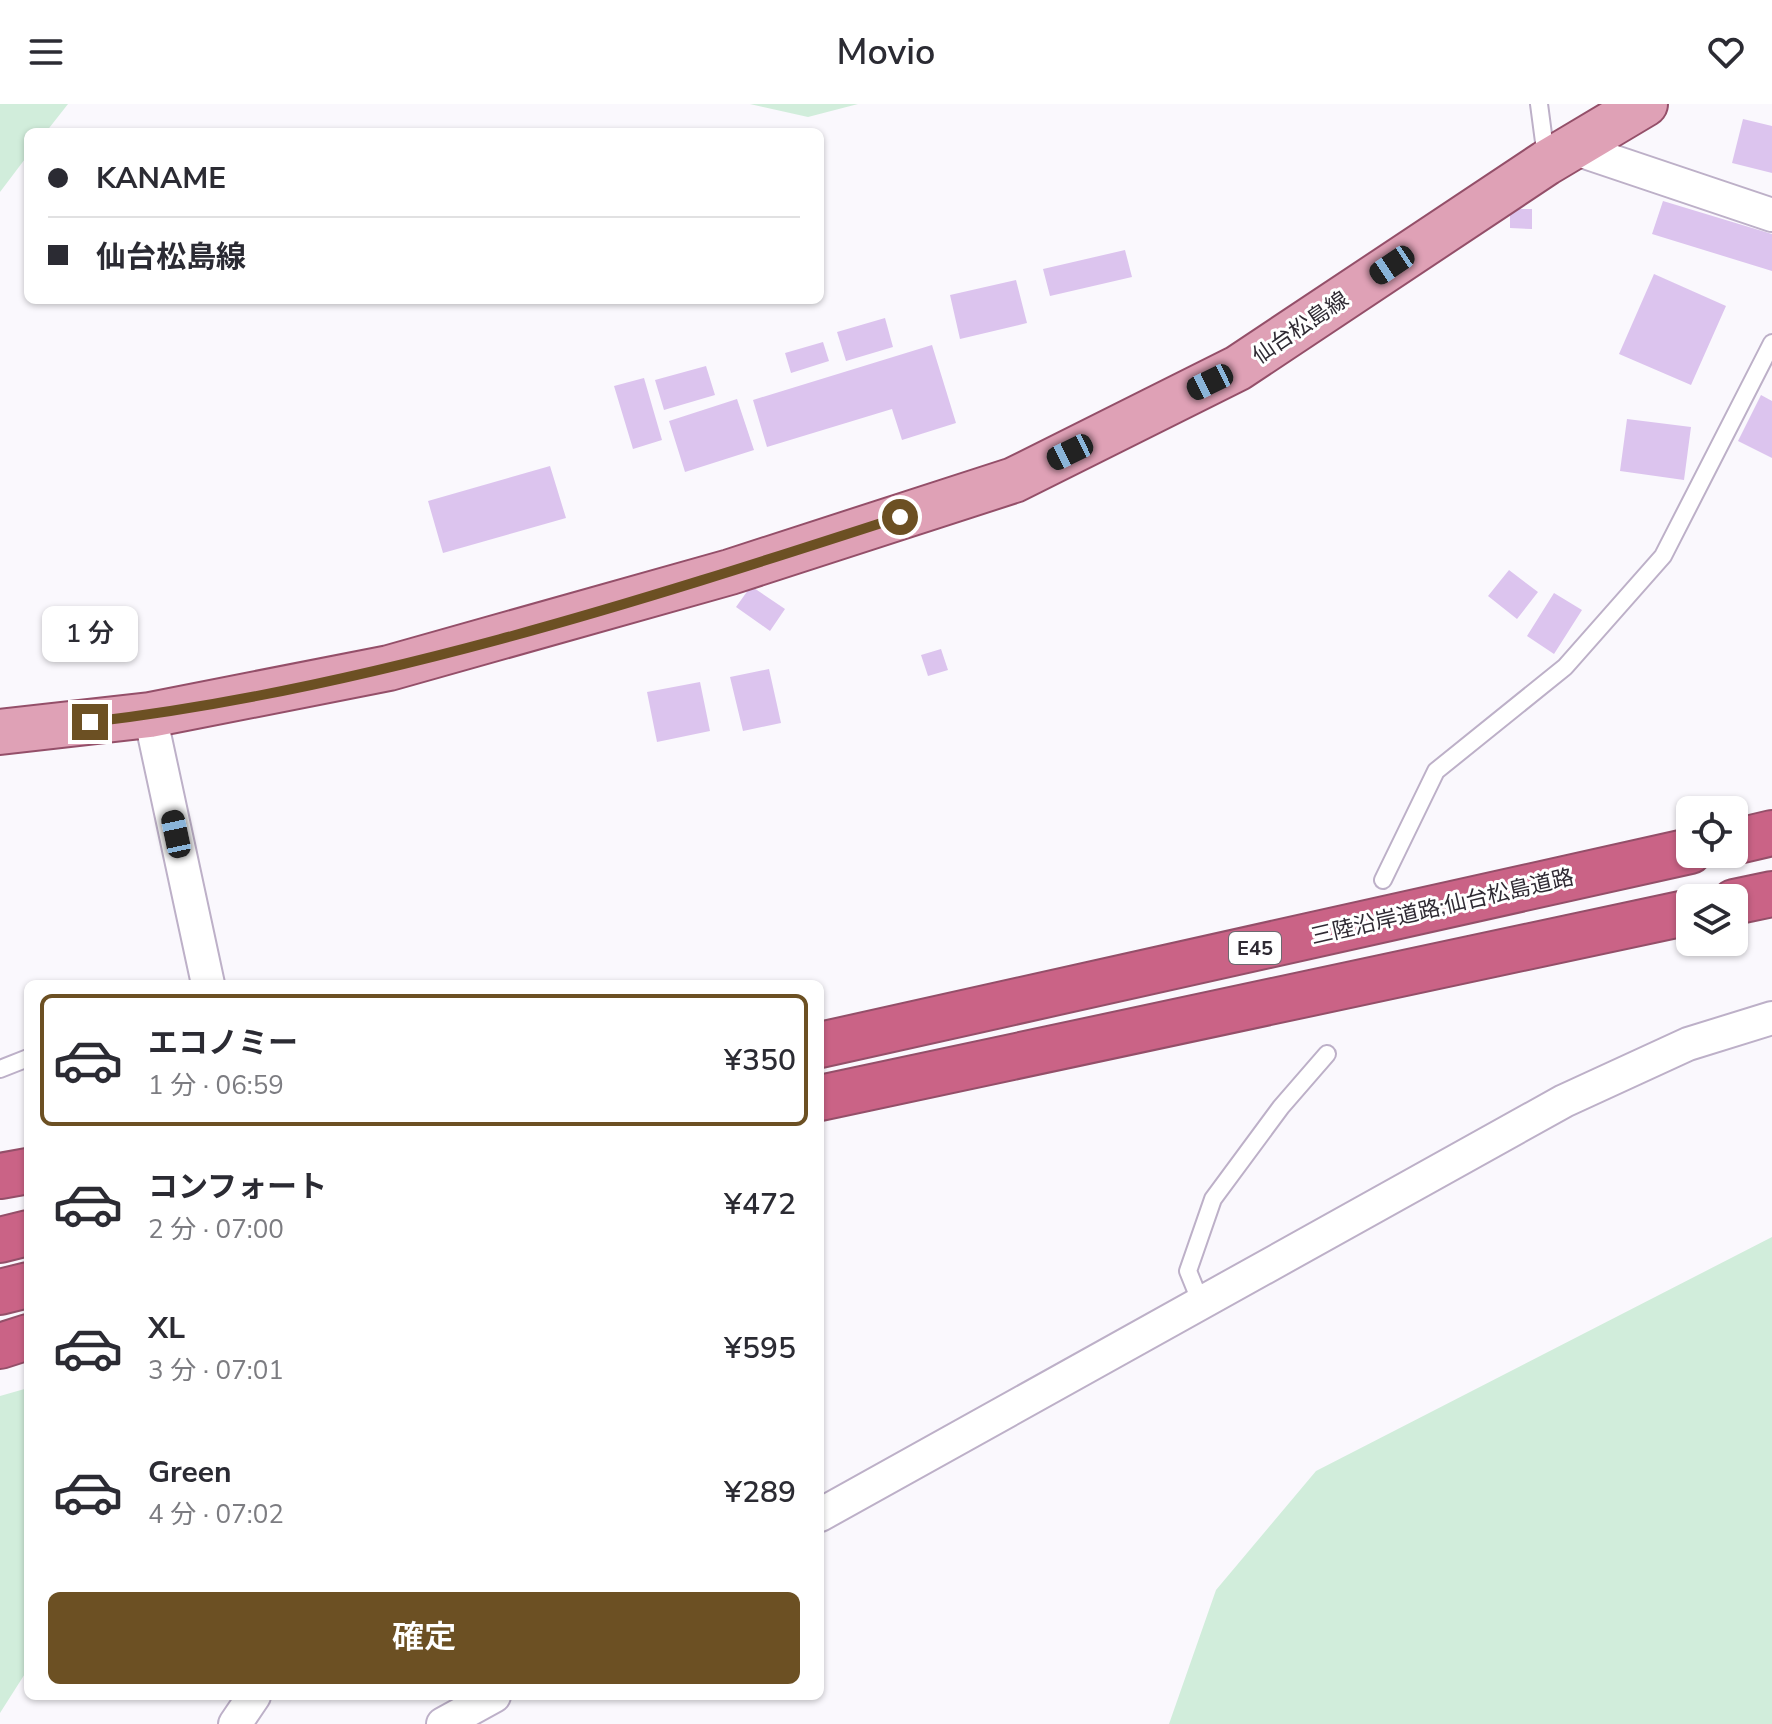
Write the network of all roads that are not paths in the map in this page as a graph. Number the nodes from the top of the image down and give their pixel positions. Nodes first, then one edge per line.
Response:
1 (1539, 104) edge
2 (1645, 104) edge
3 (1558, 155) junction
4 (1772, 215) edge
5 (1772, 343) edge
6 (150, 715) junction
7 (0, 732) edge
8 (1772, 833) edge
9 (1748, 839) edge
10 (1676, 854) edge
11 (1383, 880) dead end
12 (1772, 894) edge
13 (1748, 899) edge
14 (1676, 915) edge
15 (207, 980) edge
16 (1772, 1018) edge
17 (824, 1044) edge
18 (1327, 1054) dead end
19 (24, 1060) edge
20 (0, 1069) edge
21 (824, 1097) edge
22 (24, 1172) edge
23 (0, 1176) edge
24 (24, 1234) edge
25 (0, 1240) edge
26 (24, 1286) edge
27 (0, 1292) edge
28 (1201, 1303) junction
29 (24, 1338) edge
30 (0, 1346) edge
31 (824, 1513) edge
32 (251, 1700) edge
33 (487, 1700) edge
34 (235, 1724) edge
35 (443, 1724) edge

1 - 3 lane
2 - 3 main road, 仙台松島線
3 - 4 street
3 - 6 main road, 仙台松島線
5 - 11 lane
6 - 7 main road, 仙台松島線
6 - 15 street
8 - 9 highway
10 - 17 highway, 三陸沿岸道路;仙台松島道路 / E45
12 - 13 highway
14 - 21 highway
16 - 28 street
18 - 28 lane
19 - 20 lane
22 - 23 highway
24 - 25 highway
26 - 27 highway
28 - 31 street
29 - 30 highway
32 - 34 street
33 - 35 street

